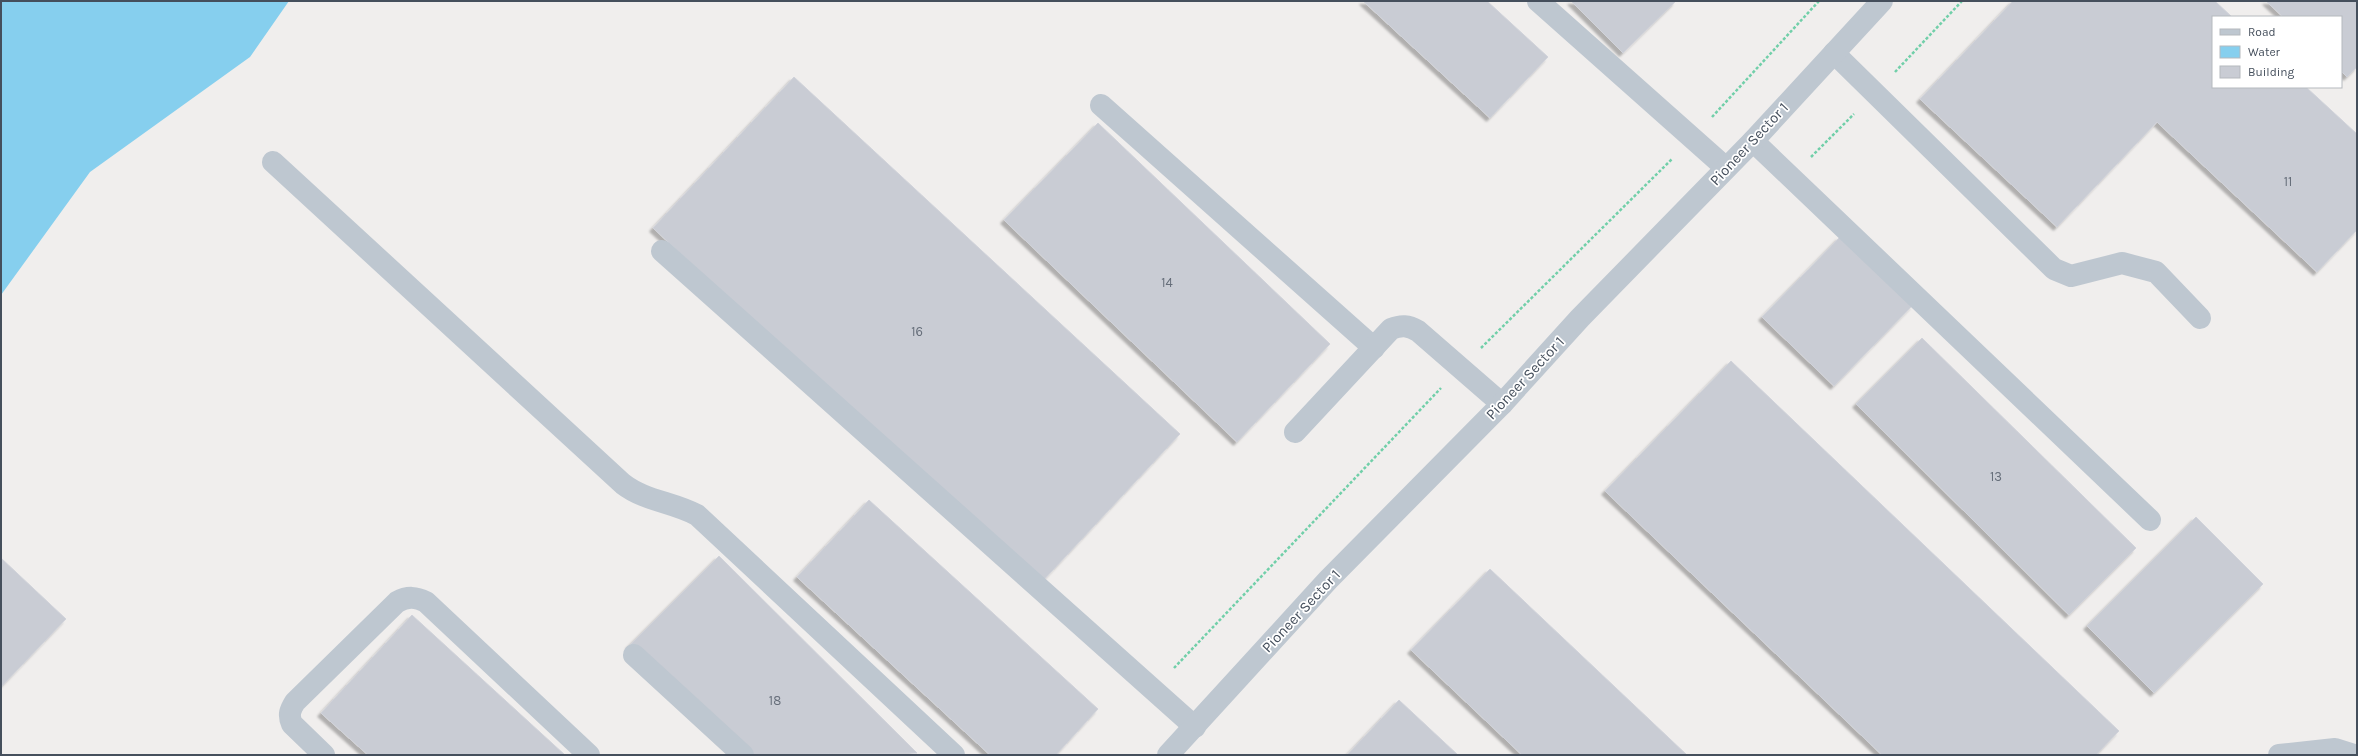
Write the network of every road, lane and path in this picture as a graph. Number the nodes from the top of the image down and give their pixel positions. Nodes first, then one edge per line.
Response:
1 (1538, 1) edge
2 (1819, 1) edge
3 (1882, 1) edge
4 (1834, 53) junction
5 (1101, 105) dead end
6 (1693, 138) junction
7 (1753, 141) junction
8 (273, 162) dead end
9 (1726, 168) junction
10 (662, 251) dead end
11 (2200, 318) dead end
12 (1374, 348) junction
13 (1460, 368) junction
14 (1502, 404) junction
15 (1295, 432) dead end
16 (2150, 520) dead end
17 (634, 655) dead end
18 (1153, 690) junction
19 (1195, 727) junction
20 (324, 755) edge
21 (589, 755) edge
22 (743, 755) edge
23 (954, 755) edge
24 (1168, 755) edge
25 (2279, 755) edge
26 (2354, 755) edge

1 - 6 street
2 - 6 path
3 - 4 street, Pioneer Sector 1
4 - 7 street, Pioneer Sector 1
4 - 11 street
5 - 12 street
6 - 9 street
6 - 13 path
7 - 9 street, Pioneer Sector 1
7 - 16 street
8 - 23 street
9 - 14 street, Pioneer Sector 1
10 - 18 street
12 - 13 street
12 - 15 street
13 - 14 street
13 - 18 path
14 - 19 street, Pioneer Sector 1
17 - 22 street
18 - 19 street
19 - 24 street, Pioneer Sector 1
20 - 21 street
25 - 26 street

